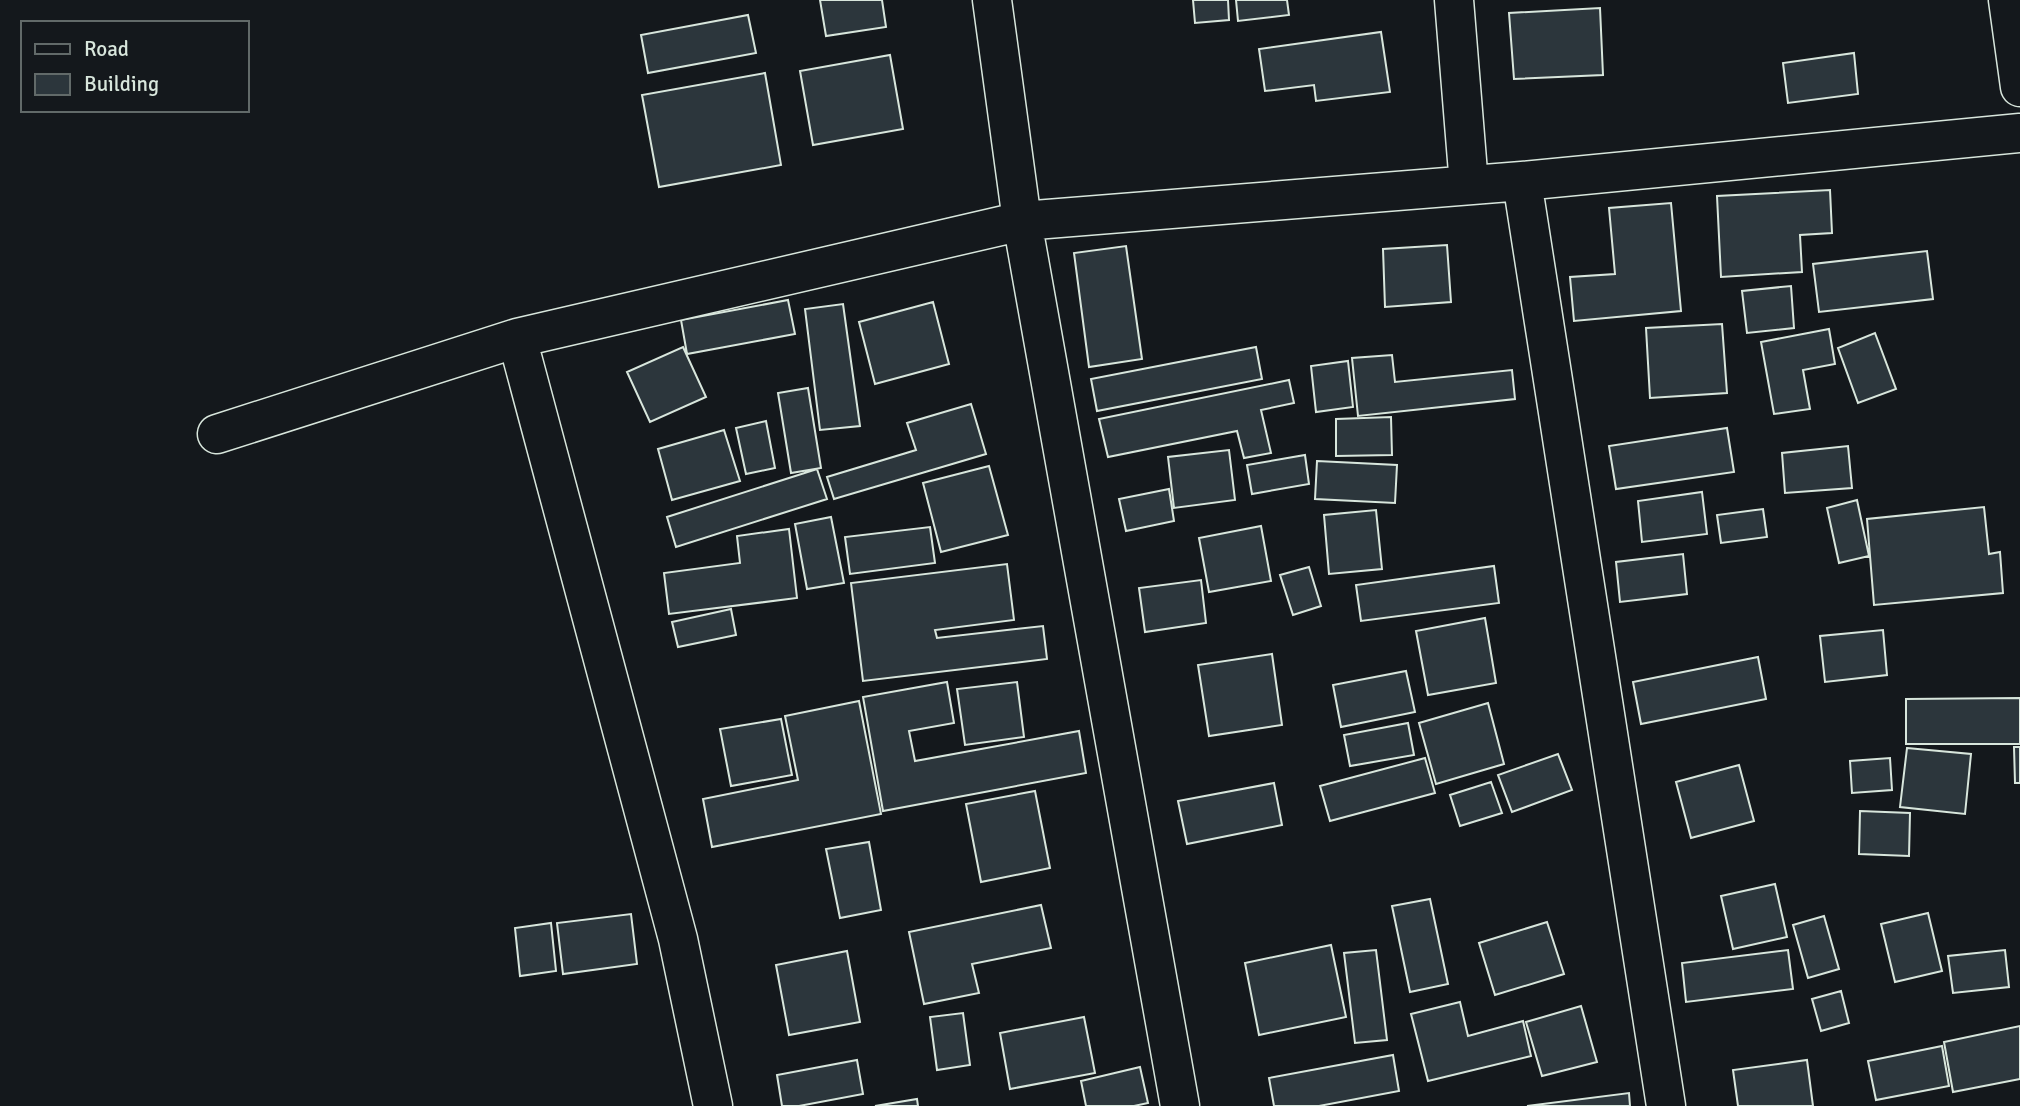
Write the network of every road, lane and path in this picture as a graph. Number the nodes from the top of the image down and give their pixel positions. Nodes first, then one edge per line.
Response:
1 (992, 0) edge
2 (1454, 0) edge
3 (2008, 0) edge
4 (2020, 87) edge
5 (2020, 133) edge
6 (1522, 181) junction
7 (1469, 185) junction
8 (1022, 221) junction
9 (517, 338) junction
10 (217, 434) dead end
11 (713, 1106) edge
12 (1180, 1106) edge
13 (1666, 1106) edge

1 - 8 street
2 - 7 street
3 - 4 street
5 - 6 street
6 - 7 street
6 - 13 street
7 - 8 street
8 - 9 street
8 - 12 street
9 - 10 street
9 - 11 street

